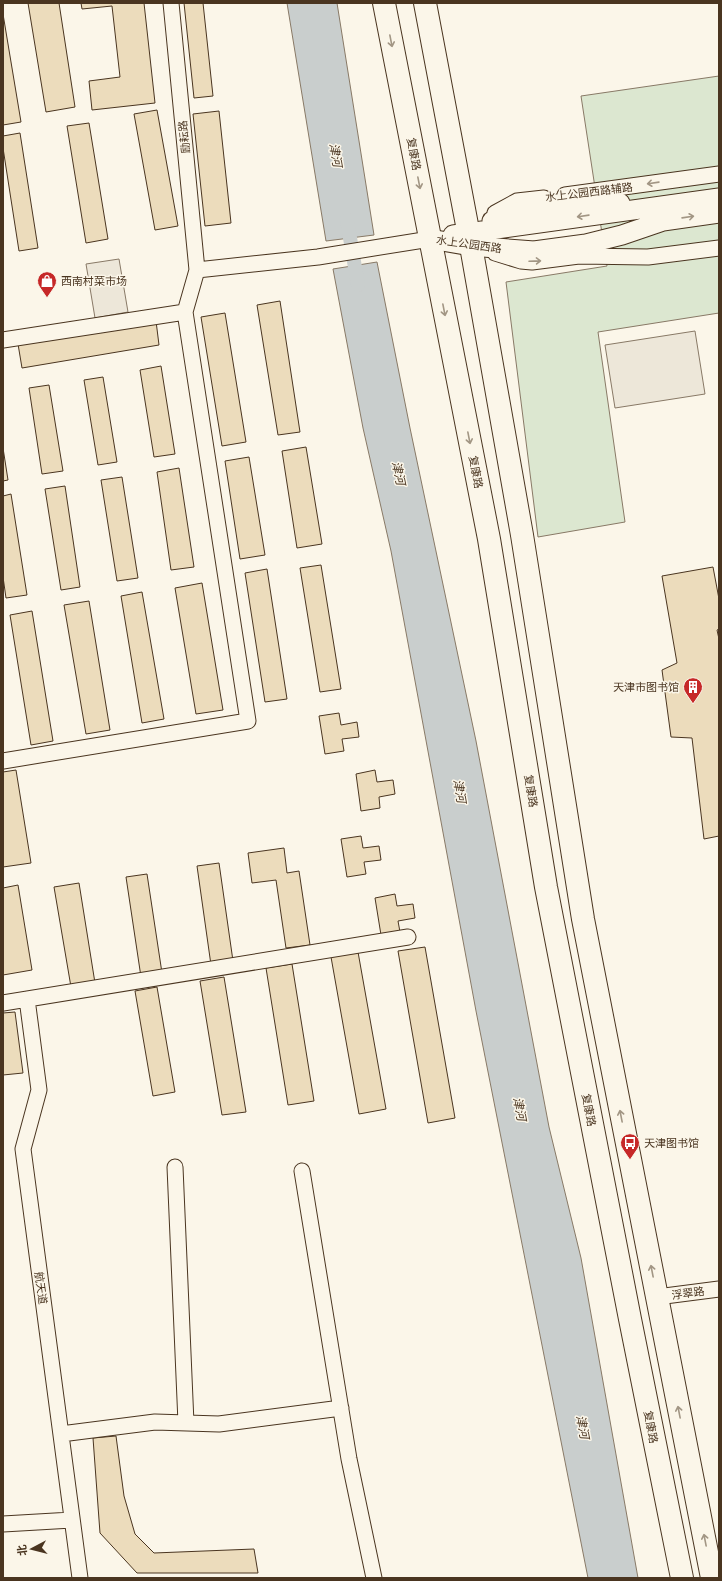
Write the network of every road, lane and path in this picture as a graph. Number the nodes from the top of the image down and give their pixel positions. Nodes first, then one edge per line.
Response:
1 (171, 3) edge
2 (384, 3) edge
3 (425, 3) edge
4 (719, 174) edge
5 (719, 198) edge
6 (719, 213) edge
7 (661, 214) junction
8 (470, 238) junction
9 (430, 239) junction
10 (719, 248) edge
11 (197, 270) junction
12 (185, 312) junction
13 (3, 340) edge
14 (3, 761) edge
15 (408, 937) dead end
16 (27, 999) junction
17 (3, 1003) edge
18 (175, 1166) dead end
19 (302, 1171) dead end
20 (719, 1288) edge
21 (657, 1298) junction
22 (340, 1408) junction
23 (186, 1423) junction
24 (61, 1434) junction
25 (4, 1519) edge
26 (72, 1520) junction
27 (80, 1578) edge
28 (374, 1578) edge
29 (682, 1578) edge
30 (712, 1578) edge

1 - 11 street, 励耘路
2 -> 9 highway, 复康路
3 - 8 highway
4 -> 8 street, 水上公园西路辅路
5 - 7 main road, 水上公园西路
7 -> 6 main road, 水上公园西路
7 -> 8 main road, 水上公园西路
7 - 8 main road, 水上公园西路
8 - 9 main road, 水上公园西路
8 -> 10 street
21 -> 8 highway
9 - 11 street
9 -> 29 highway, 复康路
11 - 12 street
12 - 13 street
12 - 14 street
15 - 16 street
16 - 17 street
16 - 24 street, 航天道
18 - 23 street
19 - 22 street
20 - 21 street, 浮翠路
30 -> 21 highway
22 - 23 street
22 - 28 street
23 - 24 street
24 - 26 street, 航天道
25 - 26 street
26 - 27 street, 航天道

